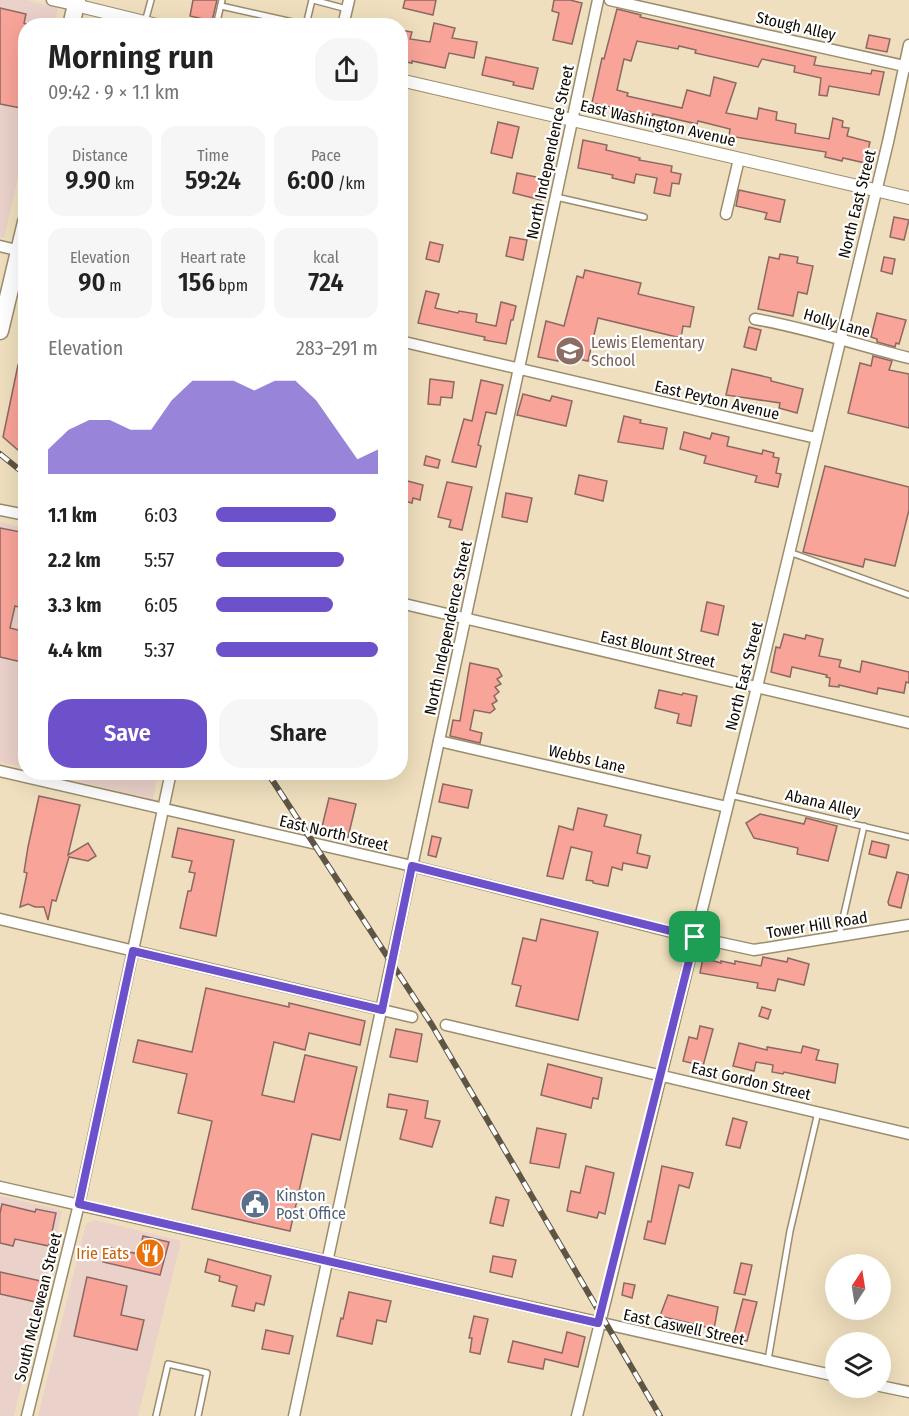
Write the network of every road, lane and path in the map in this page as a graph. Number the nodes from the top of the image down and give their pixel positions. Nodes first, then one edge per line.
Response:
1 (52, 0) edge
2 (151, 0) edge
3 (313, 0) edge
4 (598, 0) edge
5 (610, 0) edge
6 (76, 3) edge
7 (222, 3) edge
8 (348, 4) edge
9 (73, 18) edge
10 (131, 18) edge
11 (147, 18) edge
12 (218, 18) edge
13 (279, 18) edge
14 (308, 18) edge
15 (909, 45) edge
16 (907, 67) edge
17 (408, 82) edge
18 (573, 120) junction
19 (739, 159) junction
20 (876, 190) junction
21 (556, 197) junction
22 (909, 198) edge
23 (726, 214) dead end
24 (644, 217) dead end
25 (0, 246) edge
26 (18, 251) edge
27 (18, 266) edge
28 (755, 319) dead end
29 (0, 331) edge
30 (839, 340) junction
31 (408, 343) edge
32 (909, 358) edge
33 (519, 370) junction
34 (816, 438) junction
35 (0, 510) edge
36 (18, 514) edge
37 (789, 552) junction
38 (909, 595) edge
39 (408, 605) edge
40 (465, 618) junction
41 (756, 687) junction
42 (909, 723) edge
43 (439, 741) junction
44 (0, 771) edge
45 (18, 773) edge
46 (54, 780) edge
47 (169, 780) edge
48 (730, 795) junction
49 (727, 807) junction
50 (163, 810) junction
51 (864, 826) junction
52 (909, 837) edge
53 (412, 866) junction
54 (0, 919) edge
55 (909, 925) edge
56 (839, 936) junction
57 (695, 937) junction
58 (133, 951) junction
59 (382, 1010) junction
60 (411, 1017) dead end
61 (446, 1025) dead end
62 (660, 1075) junction
63 (818, 1112) junction
64 (909, 1134) edge
65 (0, 1187) edge
66 (79, 1204) junction
67 (327, 1261) junction
68 (600, 1318) junction
69 (768, 1360) junction
70 (825, 1373) edge
71 (891, 1388) edge
72 (909, 1392) edge
73 (27, 1416) edge
74 (156, 1416) edge
75 (198, 1416) edge
76 (294, 1416) edge
77 (577, 1416) edge

1 - 6 street
2 - 11 lane
3 - 8 lane
3 - 14 lane
4 - 18 street, North Independence Street
5 - 16 street, Stough Alley
6 - 9 main road
6 - 10 street
7 - 12 lane
7 - 13 lane
15 - 16 street, North East Street
16 - 20 street, North East Street
17 - 18 street, East Washington Avenue
18 - 19 street, East Washington Avenue
18 - 21 street, North Independence Street
19 - 20 street, East Washington Avenue
19 - 23 street
20 - 22 street, East Washington Avenue
20 - 30 street, North East Street
21 - 24 lane
21 - 33 street, North Independence Street
25 - 26 street
27 - 29 main road
28 - 30 street, Holly Lane
30 - 32 street, Holly Lane
30 - 34 street, North East Street
31 - 33 street, East Peyton Avenue
33 - 34 street, East Peyton Avenue
33 - 40 street, North Independence Street
34 - 37 street, North East Street
35 - 36 street
37 - 38 lane
37 - 41 street, North East Street
39 - 40 street, East Blount Street
40 - 41 street, East Blount Street
40 - 43 street, North Independence Street
41 - 42 street, East Blount Street
41 - 48 street, North East Street
43 - 49 street, Webbs Lane
43 - 53 street, North Independence Street
44 - 45 street, East North Street
46 - 50 street, East North Street
47 - 50 street, South McLewean Street
48 - 49 street, North East Street
48 - 51 lane, Abana Alley
49 - 57 street, North East Street
50 - 53 street, East North Street
50 - 58 street, South McLewean Street
51 - 52 lane, Abana Alley
51 - 56 lane
53 - 57 street, East North Street
53 - 59 street, North Independence Street
54 - 58 street
55 - 56 street, Tower Hill Road
56 - 57 street, Tower Hill Road
57 - 62 street, North East Street
58 - 59 street
58 - 66 street, South McLewean Street
59 - 60 street
59 - 67 street, North Independence Street
61 - 62 street, East Gordon Street
62 - 63 street, East Gordon Street
62 - 68 street, North East Street
63 - 64 street, East Gordon Street
63 - 69 lane
65 - 66 street, East Caswell Street
66 - 67 street, East Caswell Street
66 - 73 street, South McLewean Street
67 - 68 street, East Caswell Street
67 - 76 street, North Independence Street
68 - 69 street, East Caswell Street
68 - 77 street, North East Street
69 - 70 street, East Caswell Street
71 - 72 street
74 - 75 lane

